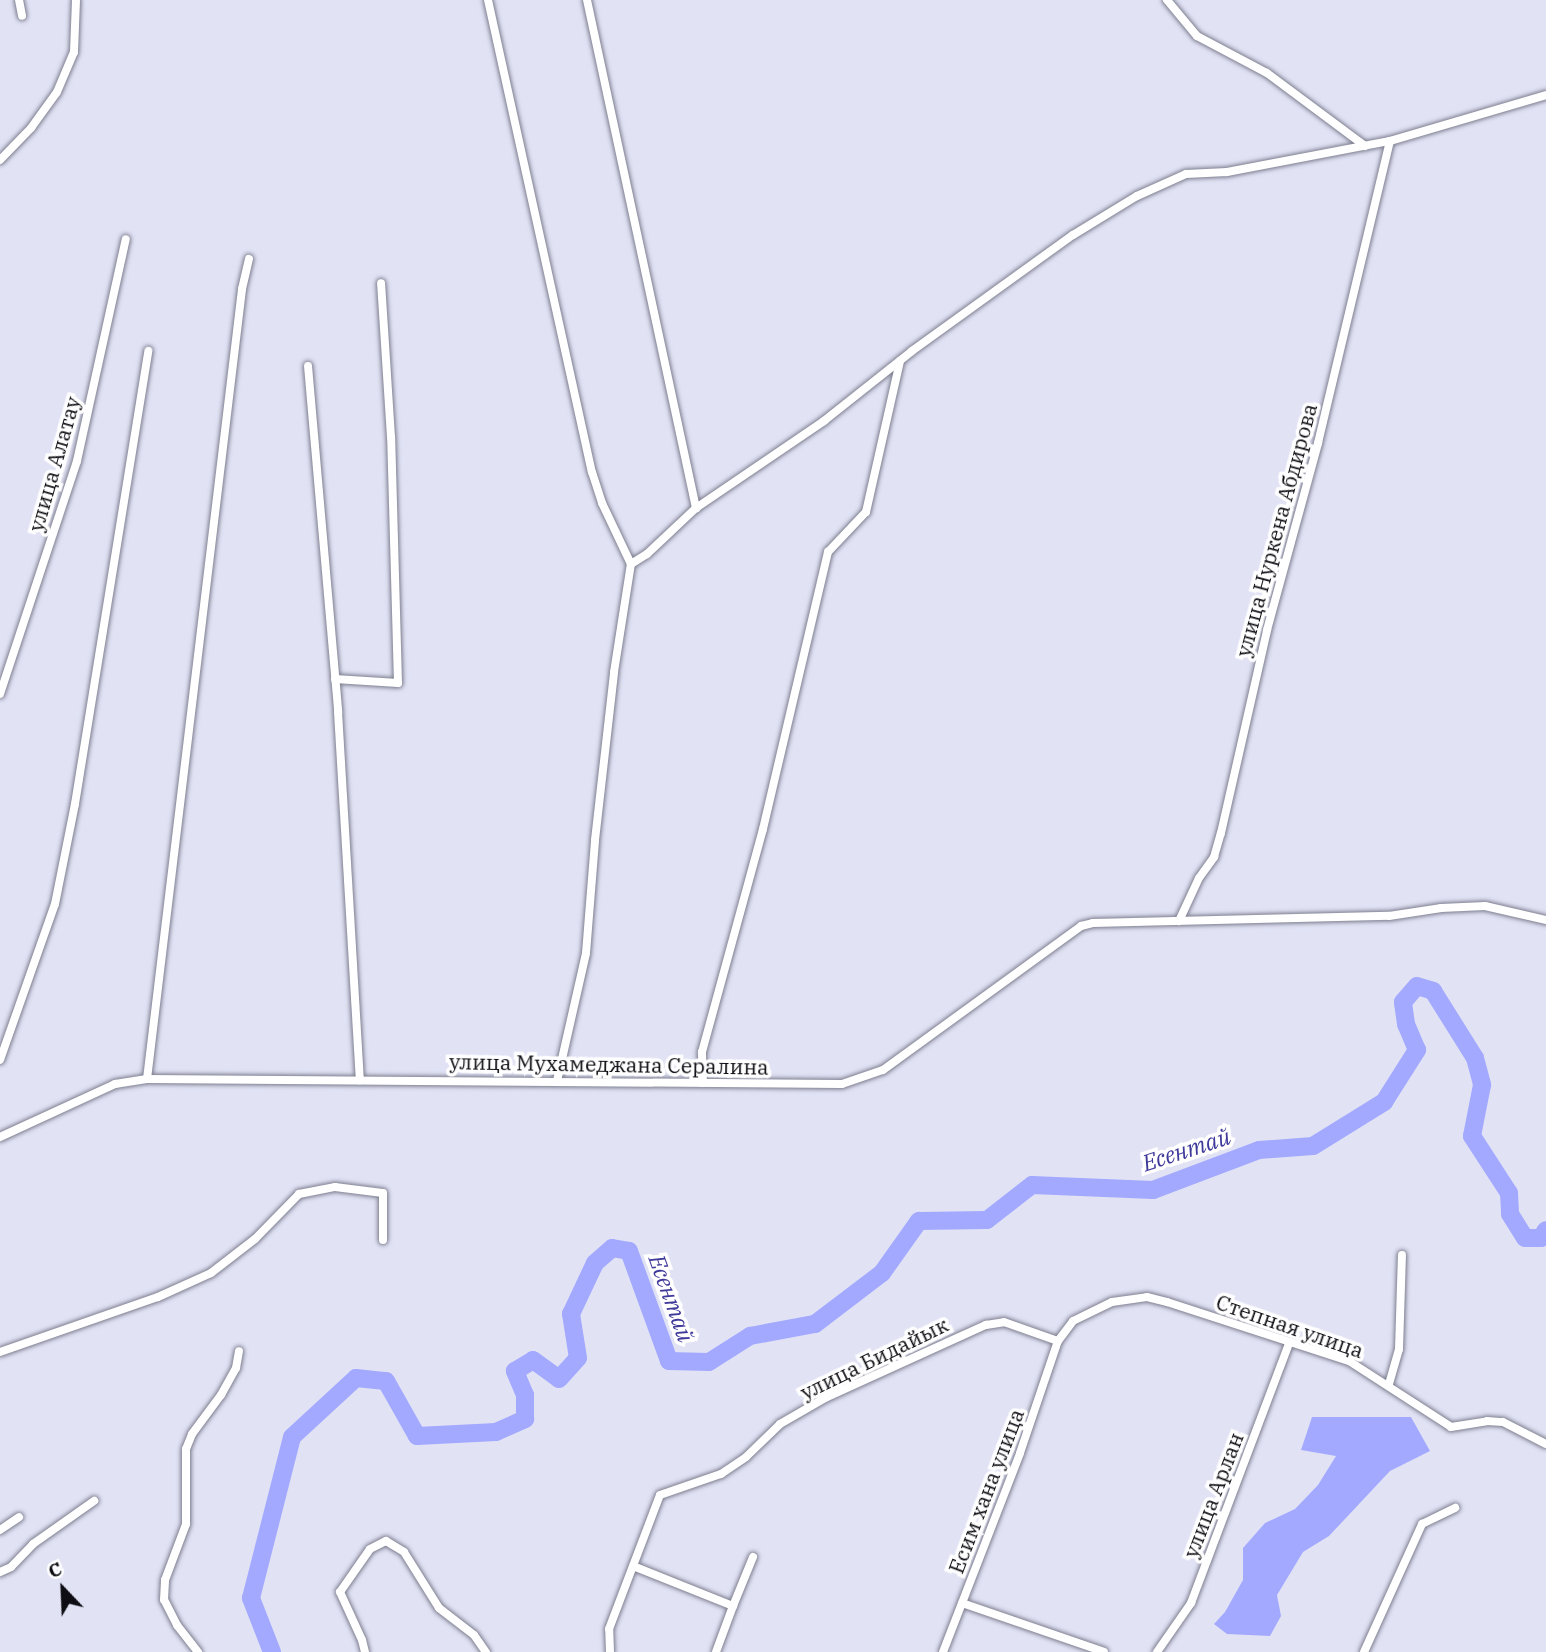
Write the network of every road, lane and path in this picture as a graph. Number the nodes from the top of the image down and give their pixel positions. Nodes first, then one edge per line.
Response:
1 (19, 0) edge
2 (76, 0) edge
3 (488, 0) edge
4 (587, 0) edge
5 (1167, 0) edge
6 (22, 16) dead end
7 (1546, 95) edge
8 (1390, 141) junction
9 (1365, 146) junction
10 (0, 160) edge
11 (126, 239) dead end
12 (248, 259) dead end
13 (381, 283) dead end
14 (148, 351) dead end
15 (900, 361) junction
16 (308, 366) dead end
17 (696, 509) junction
18 (631, 564) junction
19 (335, 679) junction
20 (0, 694) edge
21 (1546, 920) edge
22 (1179, 921) junction
23 (0, 1060) edge
24 (146, 1079) junction
25 (360, 1080) junction
26 (556, 1081) junction
27 (703, 1083) junction
28 (0, 1137) edge
29 (383, 1240) dead end
30 (1402, 1255) dead end
31 (1058, 1341) junction
32 (1289, 1343) junction
33 (239, 1351) dead end
34 (0, 1352) edge
35 (1389, 1384) junction
36 (1546, 1444) edge
37 (94, 1501) dead end
38 (1455, 1508) dead end
39 (19, 1517) dead end
40 (0, 1530) edge
41 (752, 1557) dead end
42 (633, 1566) junction
43 (0, 1572) edge
44 (962, 1603) junction
45 (733, 1606) junction
46 (486, 1651) edge
47 (198, 1652) edge
48 (365, 1652) edge
49 (610, 1652) edge
50 (716, 1652) edge
51 (943, 1652) edge
52 (1104, 1652) edge
53 (1157, 1652) edge
54 (1364, 1652) edge

1 - 6 street
2 - 10 street
3 - 18 street
4 - 17 street
5 - 9 street
7 - 8 street
8 - 9 street
8 - 22 street, улица Нуркена Абдирова
9 - 15 street
11 - 20 street, улица Алатау
12 - 24 street
13 - 19 street
14 - 23 street
15 - 17 street
15 - 27 street
16 - 19 street
17 - 18 street
18 - 26 street
19 - 25 street
21 - 22 street, улица Мухамеджана Сералина
22 - 27 street, улица Мухамеджана Сералина
24 - 25 street, улица Мухамеджана Сералина
24 - 28 street, улица Мухамеджана Сералина
25 - 26 street, улица Мухамеджана Сералина
26 - 27 street, улица Мухамеджана Сералина
29 - 34 street
30 - 35 street
31 - 32 street, Степная улица
31 - 42 street, улица Бидайык
31 - 44 street, Есим хана улица
32 - 35 street, Степная улица
32 - 53 street, улица Арлан
33 - 47 street
35 - 36 street, Степная улица
37 - 43 street
38 - 54 street
39 - 40 street
41 - 45 street
42 - 45 street
42 - 49 street
44 - 51 street, Есим хана улица
44 - 52 street
45 - 50 street
46 - 48 street

